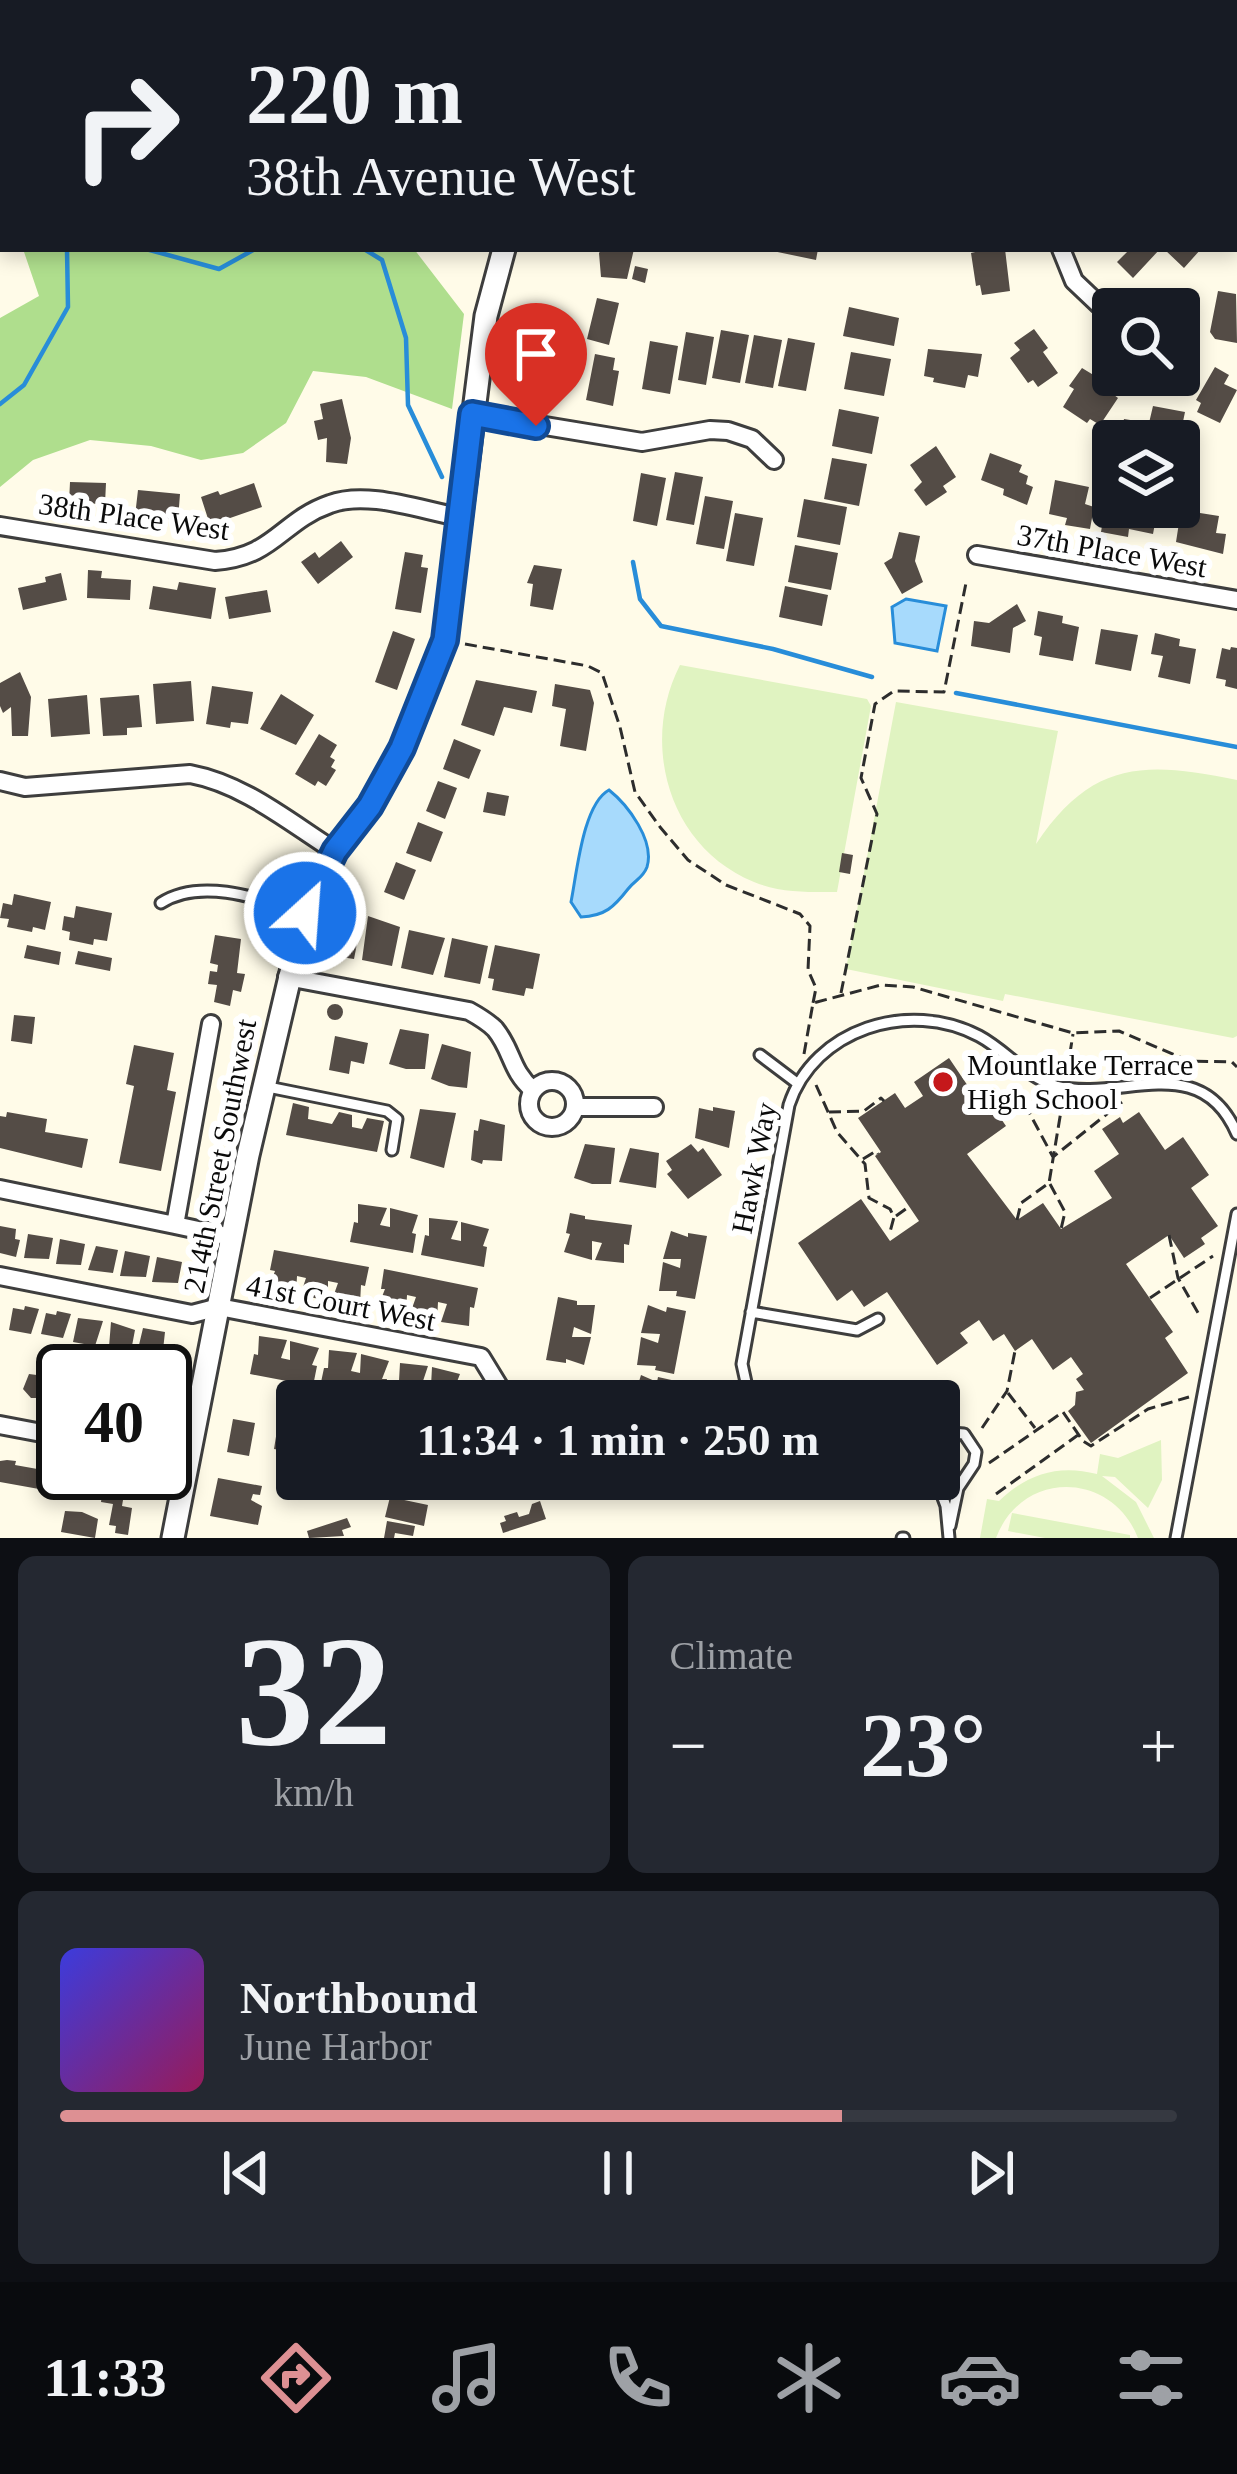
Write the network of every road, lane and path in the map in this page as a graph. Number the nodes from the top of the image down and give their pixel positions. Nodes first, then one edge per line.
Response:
1 (503, 252) edge
2 (1062, 252) edge
3 (1092, 298) edge
4 (472, 414) junction
5 (774, 460) dead end
6 (459, 517) junction
7 (0, 526) edge
8 (977, 555) dead end
9 (966, 583) dead end
10 (1237, 600) edge
11 (445, 640) junction
12 (0, 781) edge
13 (335, 851) junction
14 (161, 903) dead end
15 (305, 913) junction
16 (287, 977) junction
17 (841, 994) junction
18 (813, 1004) junction
19 (211, 1024) dead end
20 (1073, 1033) junction
21 (760, 1055) dead end
22 (1237, 1067) edge
23 (806, 1068) junction
24 (797, 1083) junction
25 (262, 1086) junction
26 (1016, 1088) dead end
27 (1065, 1088) junction
28 (533, 1090) junction
29 (1124, 1100) dead end
30 (884, 1101) dead end
31 (575, 1107) junction
32 (654, 1107) dead end
33 (827, 1112) junction
34 (1237, 1134) edge
35 (392, 1150) dead end
36 (878, 1154) dead end
37 (1053, 1157) junction
38 (862, 1160) junction
39 (1048, 1183) junction
40 (0, 1190) edge
41 (907, 1208) dead end
42 (1237, 1214) edge
43 (894, 1217) junction
44 (1017, 1220) dead end
45 (175, 1225) junction
46 (1060, 1229) dead end
47 (890, 1232) dead end
48 (1169, 1235) dead end
49 (231, 1237) junction
50 (1213, 1256) dead end
51 (0, 1276) edge
52 (1178, 1277) junction
53 (1150, 1298) dead end
54 (219, 1307) junction
55 (751, 1312) junction
56 (1201, 1318) dead end
57 (878, 1319) dead end
58 (1015, 1351) dead end
59 (495, 1380) edge
60 (744, 1380) edge
61 (1007, 1391) junction
62 (1193, 1396) dead end
63 (0, 1425) edge
64 (982, 1428) dead end
65 (1036, 1430) junction
66 (36, 1432) edge
67 (960, 1434) edge
68 (1079, 1434) junction
69 (192, 1441) edge
70 (989, 1463) dead end
71 (960, 1485) edge
72 (995, 1494) dead end
73 (180, 1500) edge
74 (942, 1500) edge
75 (956, 1500) edge
76 (950, 1532) edge
77 (173, 1538) edge
78 (1176, 1538) edge

1 - 4 street, 214th Street Southwest
2 - 3 street
4 - 5 street
4 - 6 street, 214th Street Southwest
6 - 7 street, 38th Place West
6 - 11 street, 214th Street Southwest
8 - 10 street, 37th Place West
9 - 17 path
11 - 13 street, 214th Street Southwest
11 - 18 path
12 - 13 street
13 - 15 street, 214th Street Southwest
14 - 15 lane
15 - 16 street, 214th Street Southwest
16 - 25 street, 214th Street Southwest
16 - 28 street
17 - 18 path
17 - 20 path
18 - 23 path
19 - 45 street
20 - 22 path
20 - 27 path
21 - 24 lane
23 - 24 lane, Hawk Way
23 - 27 lane, Hawk Way
23 - 33 path
24 - 55 lane, Hawk Way
25 - 35 lane
25 - 49 street, 214th Street Southwest
26 - 37 path
27 - 34 lane, Hawk Way
27 - 37 path
28 - 31 street
28 - 31 street
29 - 37 path
30 - 33 path
31 - 32 street
33 - 38 path
36 - 38 path
37 - 39 path
38 - 43 path
39 - 44 path
39 - 46 path
40 - 45 street
41 - 43 path
42 - 78 lane
43 - 47 path
45 - 49 street
48 - 52 path
49 - 54 street, 214th Street Southwest
50 - 52 path
51 - 54 street, 41st Court West
52 - 53 path
52 - 56 path
54 - 59 street, 41st Court West
54 - 69 street, 214th Street Southwest
55 - 57 lane
55 - 60 lane, Hawk Way
58 - 61 path
61 - 64 path
61 - 65 path
62 - 68 path
63 - 66 street
65 - 68 path
65 - 70 path
67 - 71 lane
68 - 72 path
73 - 77 street, 214th Street Southwest
74 - 76 lane
75 - 76 lane

